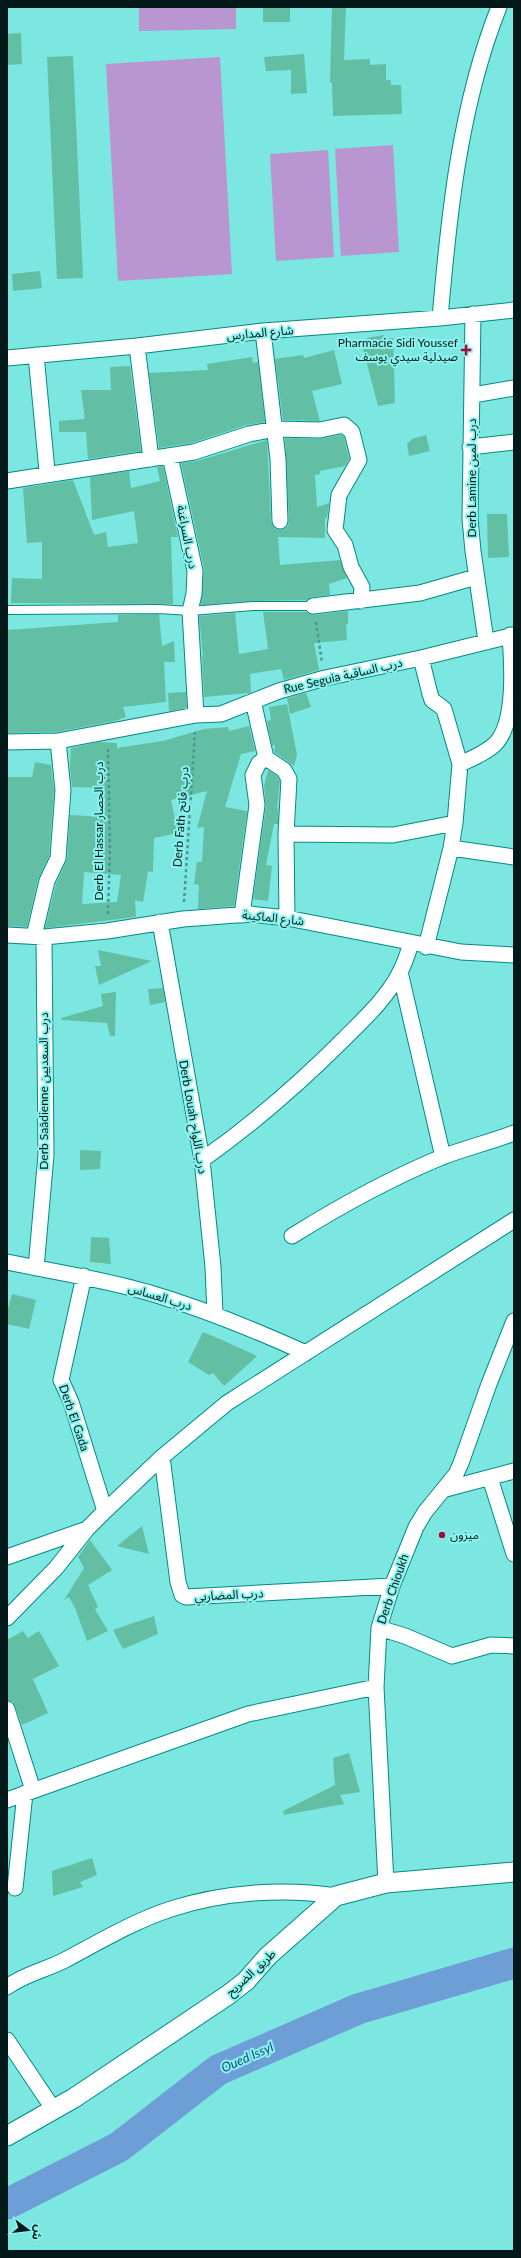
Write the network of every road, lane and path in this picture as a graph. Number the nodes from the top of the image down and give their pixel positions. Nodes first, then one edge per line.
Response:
1 (499, 7) edge
2 (514, 310) edge
3 (473, 314) junction
4 (440, 318) junction
5 (263, 331) junction
6 (137, 346) junction
7 (36, 355) junction
8 (7, 358) edge
9 (514, 388) edge
10 (473, 395) junction
11 (275, 429) junction
12 (514, 442) edge
13 (470, 447) junction
14 (170, 456) junction
15 (151, 459) junction
16 (43, 474) junction
17 (7, 481) edge
18 (280, 522) dead end
19 (476, 577) junction
20 (361, 601) junction
21 (313, 606) junction
22 (7, 610) edge
23 (190, 611) junction
24 (512, 635) edge
25 (486, 641) junction
26 (421, 658) junction
27 (325, 678) junction
28 (253, 701) junction
29 (196, 715) junction
30 (108, 732) junction
31 (58, 740) junction
32 (7, 742) edge
33 (266, 758) junction
34 (460, 764) junction
35 (455, 823) junction
36 (286, 834) junction
37 (451, 848) junction
38 (514, 857) edge
39 (242, 915) junction
40 (287, 918) junction
41 (183, 919) junction
42 (160, 922) junction
43 (107, 931) junction
44 (7, 935) edge
45 (39, 936) junction
46 (411, 943) junction
47 (426, 947) junction
48 (514, 955) edge
49 (400, 972) junction
50 (514, 1133) edge
51 (443, 1157) junction
52 (202, 1160) junction
53 (514, 1220) edge
54 (292, 1236) dead end
55 (7, 1262) edge
56 (36, 1268) junction
57 (84, 1276) junction
58 (215, 1314) junction
59 (514, 1321) edge
60 (306, 1353) junction
61 (162, 1457) junction
62 (514, 1471) edge
63 (490, 1478) junction
64 (446, 1489) junction
65 (105, 1511) junction
66 (87, 1529) junction
67 (514, 1554) edge
68 (7, 1557) edge
69 (392, 1586) junction
70 (7, 1618) edge
71 (379, 1628) junction
72 (514, 1646) edge
73 (376, 1687) junction
74 (7, 1709) edge
75 (30, 1791) junction
76 (7, 1800) edge
77 (514, 1872) edge
78 (386, 1883) junction
79 (15, 1888) dead end
80 (336, 1896) junction
81 (7, 1987) edge
82 (7, 2040) edge
83 (54, 2110) junction
84 (7, 2136) edge

1 - 4 street
2 - 3 street, شارع المدارس
3 - 4 street, شارع المدارس
3 - 10 street, Derb Lamine درب لمين
4 - 5 street, شارع المدارس
5 - 6 street, شارع المدارس
5 - 11 street
6 - 7 street, شارع المدارس
6 - 15 street
7 - 8 street, شارع المدارس
7 - 16 street
9 - 10 street
10 - 13 street, Derb Lamine درب لمين
11 - 14 street
11 - 18 street
11 - 20 street
12 - 13 street
13 - 19 street, Derb Lamine درب لمين
14 - 15 street
14 - 23 street, درب السراغنة
15 - 16 street
16 - 17 street
19 - 20 street
19 - 25 street, Derb Lamine درب لمين
20 - 21 street
21 - 23 lane
21 - 27 path
22 - 23 lane
23 - 29 street, درب السراغنة
24 - 25 street, Rue Seguia درب الساقية
24 - 34 street
25 - 26 street, Rue Seguia درب الساقية
26 - 27 street, Rue Seguia درب الساقية
26 - 34 street
27 - 28 street, Rue Seguia درب الساقية
28 - 29 street, Rue Seguia درب الساقية
28 - 33 street
29 - 30 street, Rue Seguia درب الساقية
29 - 41 path, Derb Fath درب فاتح
30 - 31 street, Rue Seguia درب الساقية
30 - 43 path, Derb El Hassar درب الحصار
31 - 32 street, Rue Seguia درب الساقية
31 - 45 street, Derb Saâdienne درب السعديين
33 - 36 street
33 - 39 street
34 - 35 street
35 - 36 street
35 - 37 street
36 - 40 street
37 - 38 street
37 - 47 street
39 - 40 street, شارع الماكينة
39 - 41 street, شارع الماكينة
40 - 46 street, شارع الماكينة
41 - 42 street, شارع الماكينة
42 - 43 street, شارع الماكينة
42 - 52 street, Derb Louah درب اللواح
43 - 45 street, شارع الماكينة
44 - 45 street, شارع الماكينة
45 - 56 street, Derb Saâdienne درب السعديين
46 - 47 street, شارع الماكينة
46 - 49 street
47 - 48 street, شارع الماكينة
49 - 51 street
49 - 52 street
50 - 51 street
51 - 54 street
52 - 58 street, Derb Louah درب اللواح
53 - 60 street
55 - 56 street, درب العساس
56 - 57 street, درب العساس
57 - 58 street, درب العساس
57 - 65 street, Derb El Gada
58 - 60 street, درب العساس
59 - 64 street, Derb Chioukh
60 - 61 street
61 - 65 street
61 - 69 street, درب المضاربي
62 - 63 street
63 - 64 street
63 - 67 street
64 - 69 street, Derb Chioukh
65 - 66 street
66 - 68 street
66 - 70 street
69 - 71 street, Derb Chioukh
71 - 72 street
71 - 73 street, Derb Chioukh
73 - 75 street
73 - 78 street, Derb Chioukh
74 - 75 street
75 - 76 street
75 - 79 street
77 - 78 street, طريق الضريح
78 - 80 street, طريق الضريح
80 - 81 street
80 - 83 street, طريق الضريح
82 - 83 street
83 - 84 street, طريق الضريح

